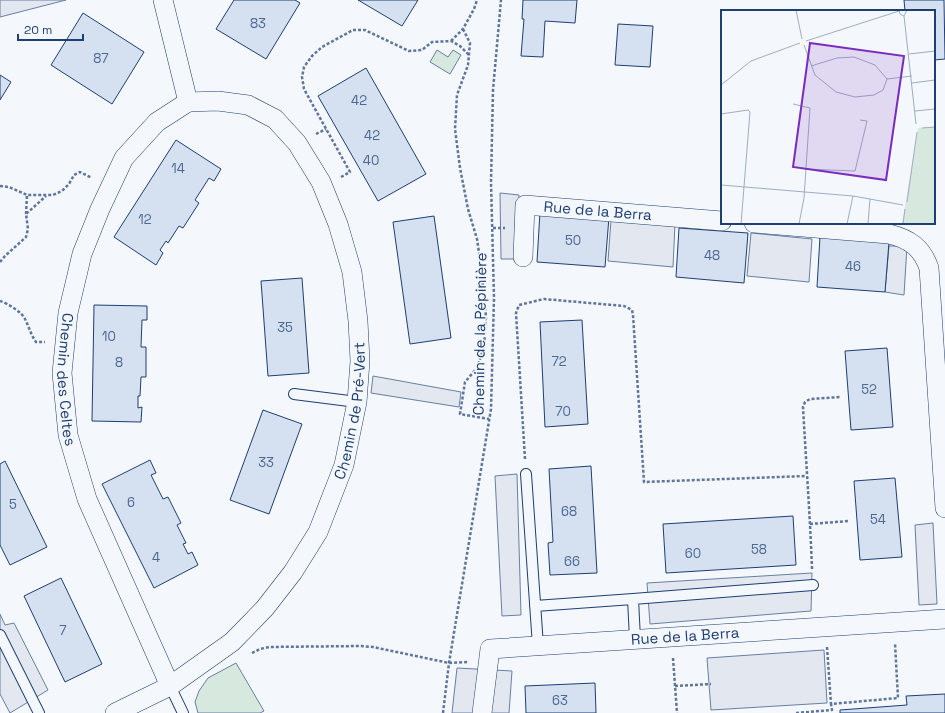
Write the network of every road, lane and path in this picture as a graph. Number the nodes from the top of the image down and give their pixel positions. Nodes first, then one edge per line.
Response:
1 (164, 0) edge
2 (477, 0) edge
3 (501, 0) edge
4 (463, 29) junction
5 (451, 41) junction
6 (469, 55) junction
7 (188, 102) junction
8 (350, 172) dead end
9 (0, 186) edge
10 (111, 187) junction
11 (28, 195) junction
12 (46, 195) junction
13 (26, 214) junction
14 (721, 220) edge
15 (766, 224) edge
16 (492, 228) junction
17 (502, 228) dead end
18 (523, 257) dead end
19 (0, 262) edge
20 (0, 301) edge
21 (65, 343) junction
22 (294, 394) dead end
23 (841, 397) dead end
24 (357, 402) junction
25 (489, 420) junction
26 (526, 474) joint
27 (806, 476) junction
28 (945, 508) edge
29 (850, 521) dead end
30 (810, 524) junction
31 (813, 585) joint
32 (633, 599) junction
33 (535, 606) junction
34 (945, 618) edge
35 (0, 635) edge
36 (635, 639) junction
37 (895, 643) dead end
38 (538, 646) junction
39 (827, 646) dead end
40 (247, 655) dead end
41 (673, 656) dead end
42 (449, 663) junction
43 (711, 684) dead end
44 (170, 686) junction
45 (675, 686) junction
46 (831, 704) junction
47 (39, 713) edge
48 (115, 713) edge
49 (183, 713) edge
50 (443, 713) edge
51 (482, 713) edge
52 (677, 713) edge
53 (796, 713) edge

1 - 7 street
2 - 4 path
3 - 16 path, Chemin de la Pépinière
4 - 5 path
4 - 6 path
5 - 6 path
5 - 8 path
6 - 25 path
7 - 10 street, Chemin des Celtes
7 - 24 street, Chemin de Pré-Vert
9 - 11 path
10 - 12 path
10 - 21 street, Chemin des Celtes
11 - 12 path
11 - 13 path
12 - 13 path
13 - 19 path
14 - 18 street, Rue de la Berra
15 - 28 street
16 - 17 path
16 - 25 path, Chemin de la Pépinière
20 - 21 path
21 - 44 street, Chemin des Celtes
22 - 24 lane
23 - 27 path
24 - 44 street, Chemin de Pré-Vert
25 - 42 path, Chemin de la Pépinière
26 - 27 path
26 - 33 lane
27 - 30 path
29 - 30 path
30 - 31 path
31 - 32 lane
32 - 33 lane
32 - 36 lane
33 - 38 lane
34 - 36 street, Rue de la Berra
35 - 47 lane
36 - 38 street, Rue de la Berra
37 - 46 path
38 - 51 street, Rue de la Berra
39 - 46 path
40 - 42 path
41 - 45 path
42 - 50 path, Chemin de la Pépinière
43 - 45 path
44 - 48 street, Chemin de Pré-Vert
44 - 49 lane
45 - 52 path
46 - 53 path

